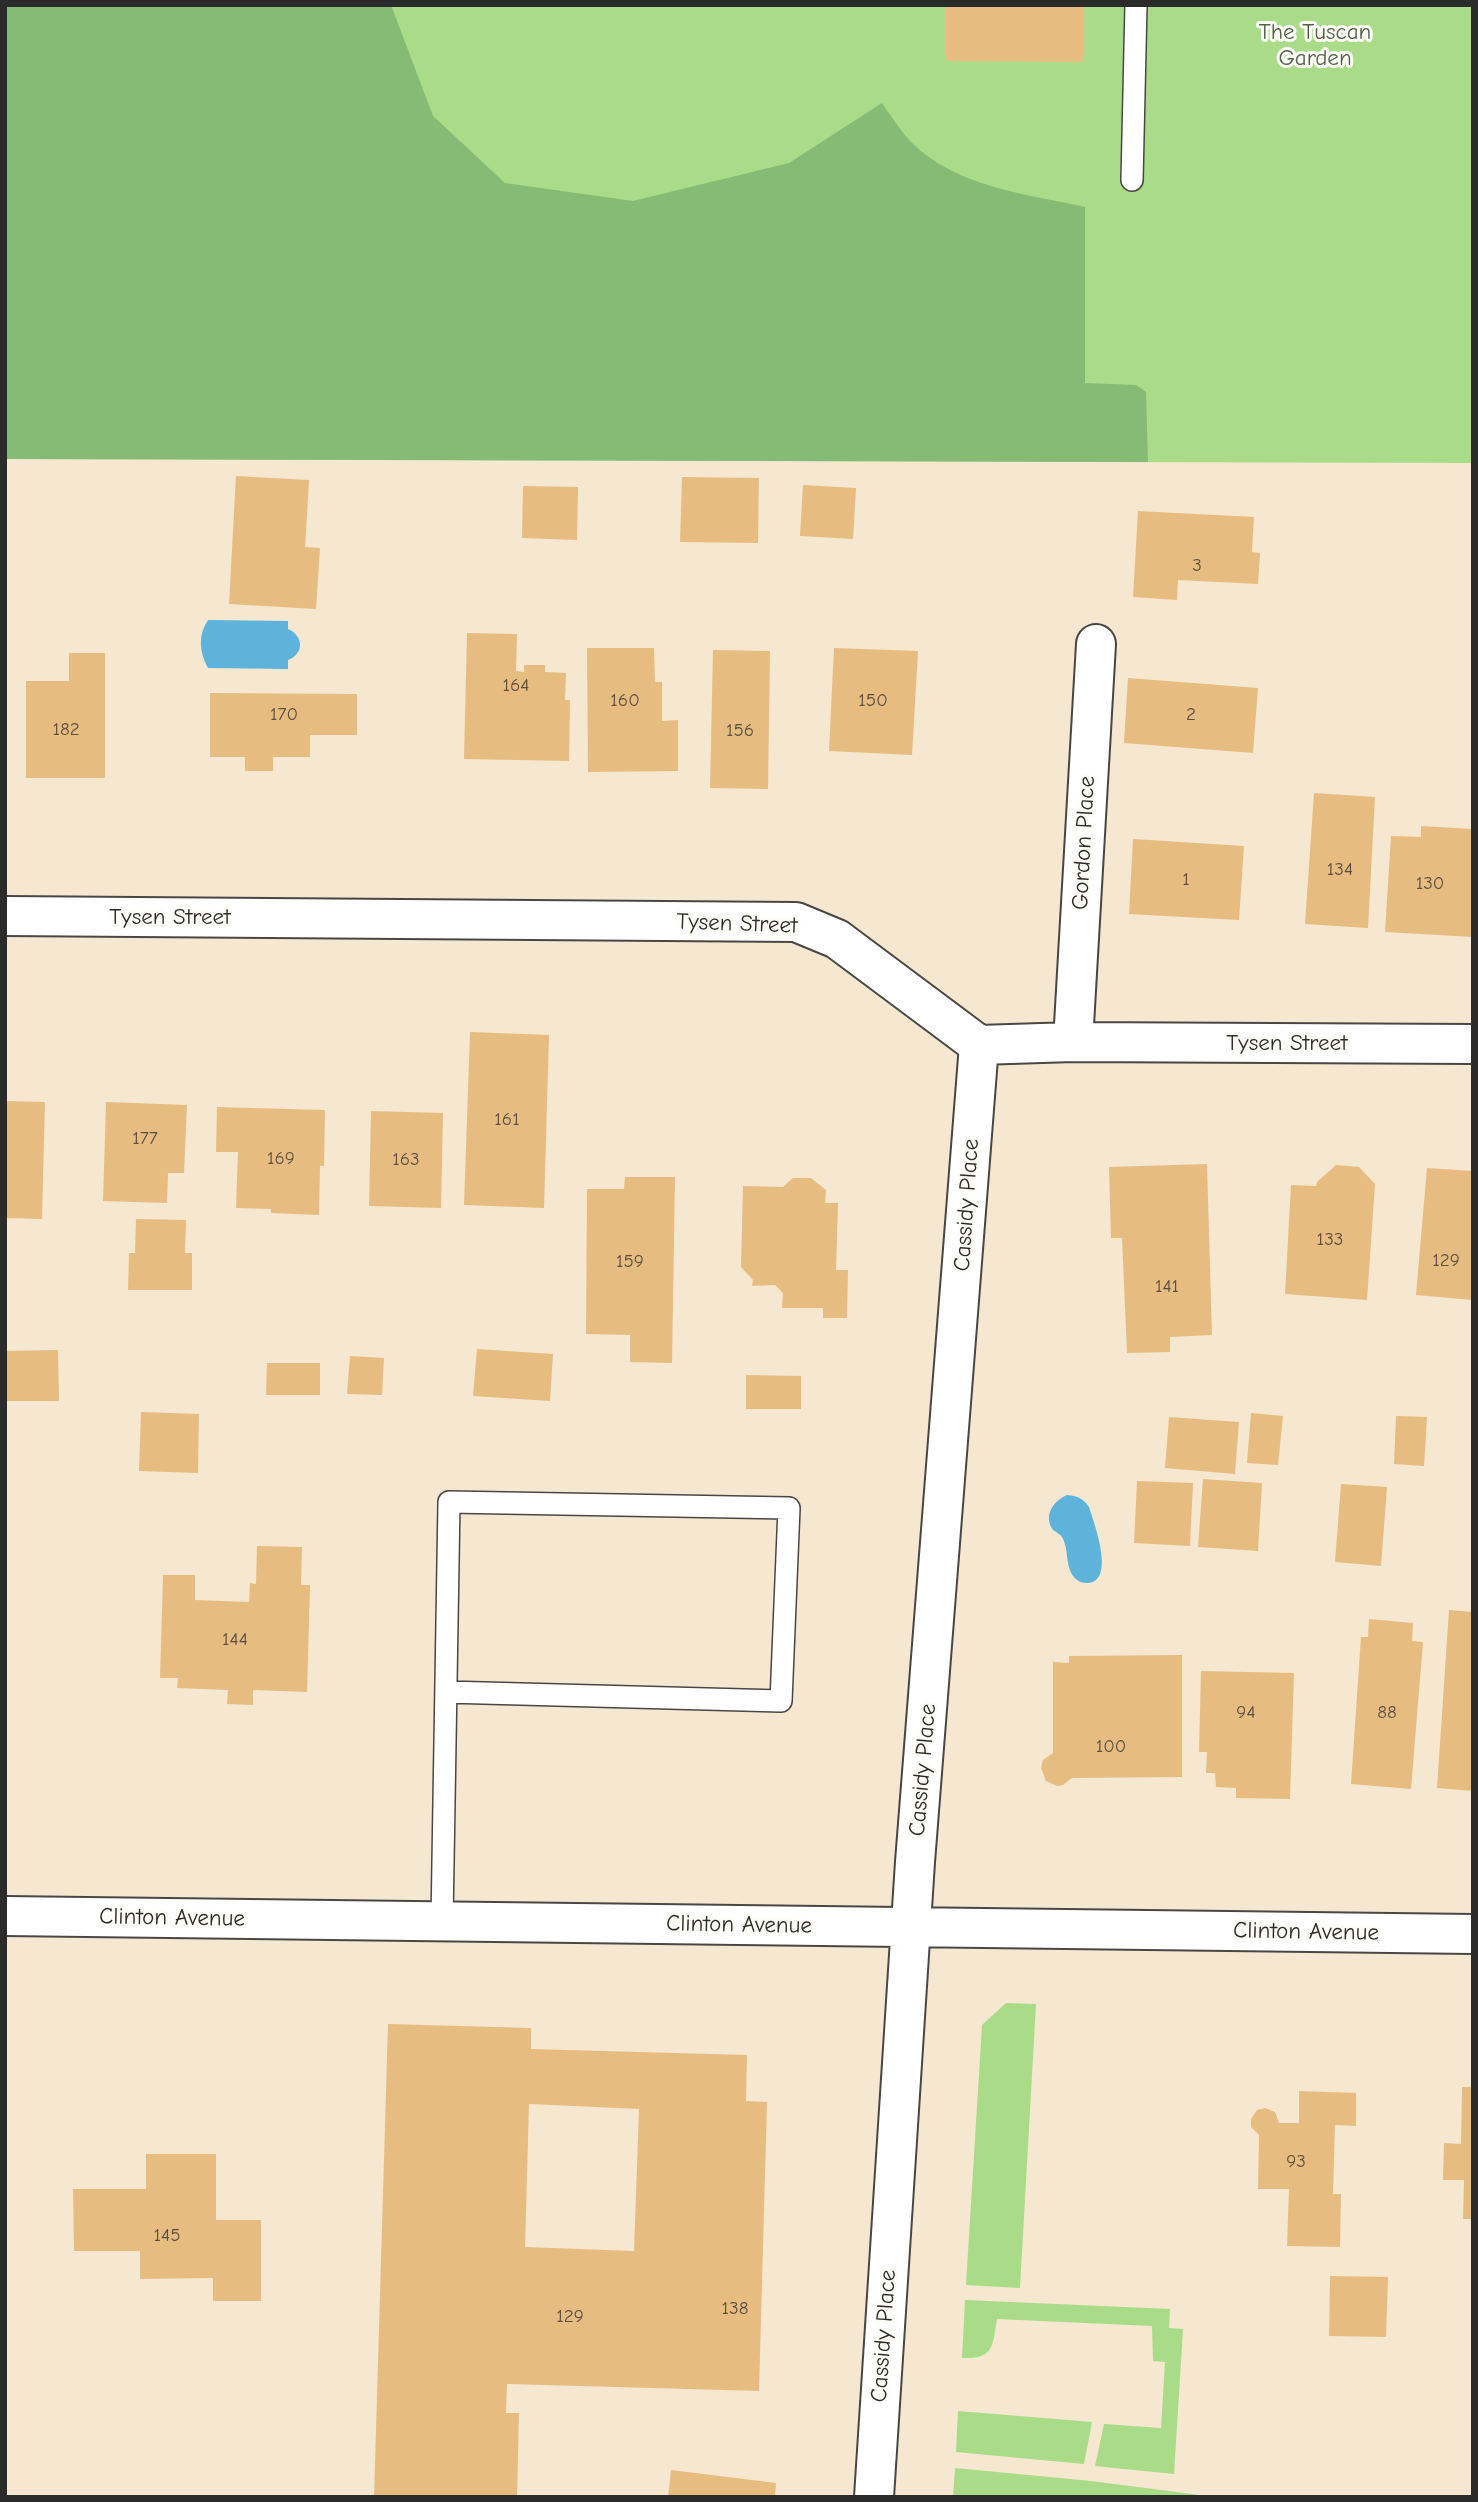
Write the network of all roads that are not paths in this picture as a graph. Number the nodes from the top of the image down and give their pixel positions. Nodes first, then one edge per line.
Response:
1 (1136, 5) edge
2 (1132, 180) dead end
3 (1096, 644) dead end
4 (5, 916) edge
5 (1073, 1042) junction
6 (1473, 1044) edge
7 (979, 1045) junction
8 (446, 1692) junction
9 (5, 1916) edge
10 (442, 1922) junction
11 (911, 1927) junction
12 (1473, 1934) edge
13 (874, 2497) edge

1 - 2 lane
3 - 5 street, Gordon Place
4 - 7 street, Tysen Street
5 - 6 street, Tysen Street
5 - 7 street, Tysen Street
7 - 11 street, Cassidy Place
8 - 8 lane
8 - 10 lane
9 - 10 street, Clinton Avenue
10 - 11 street, Clinton Avenue
11 - 12 street, Clinton Avenue
11 - 13 street, Cassidy Place

